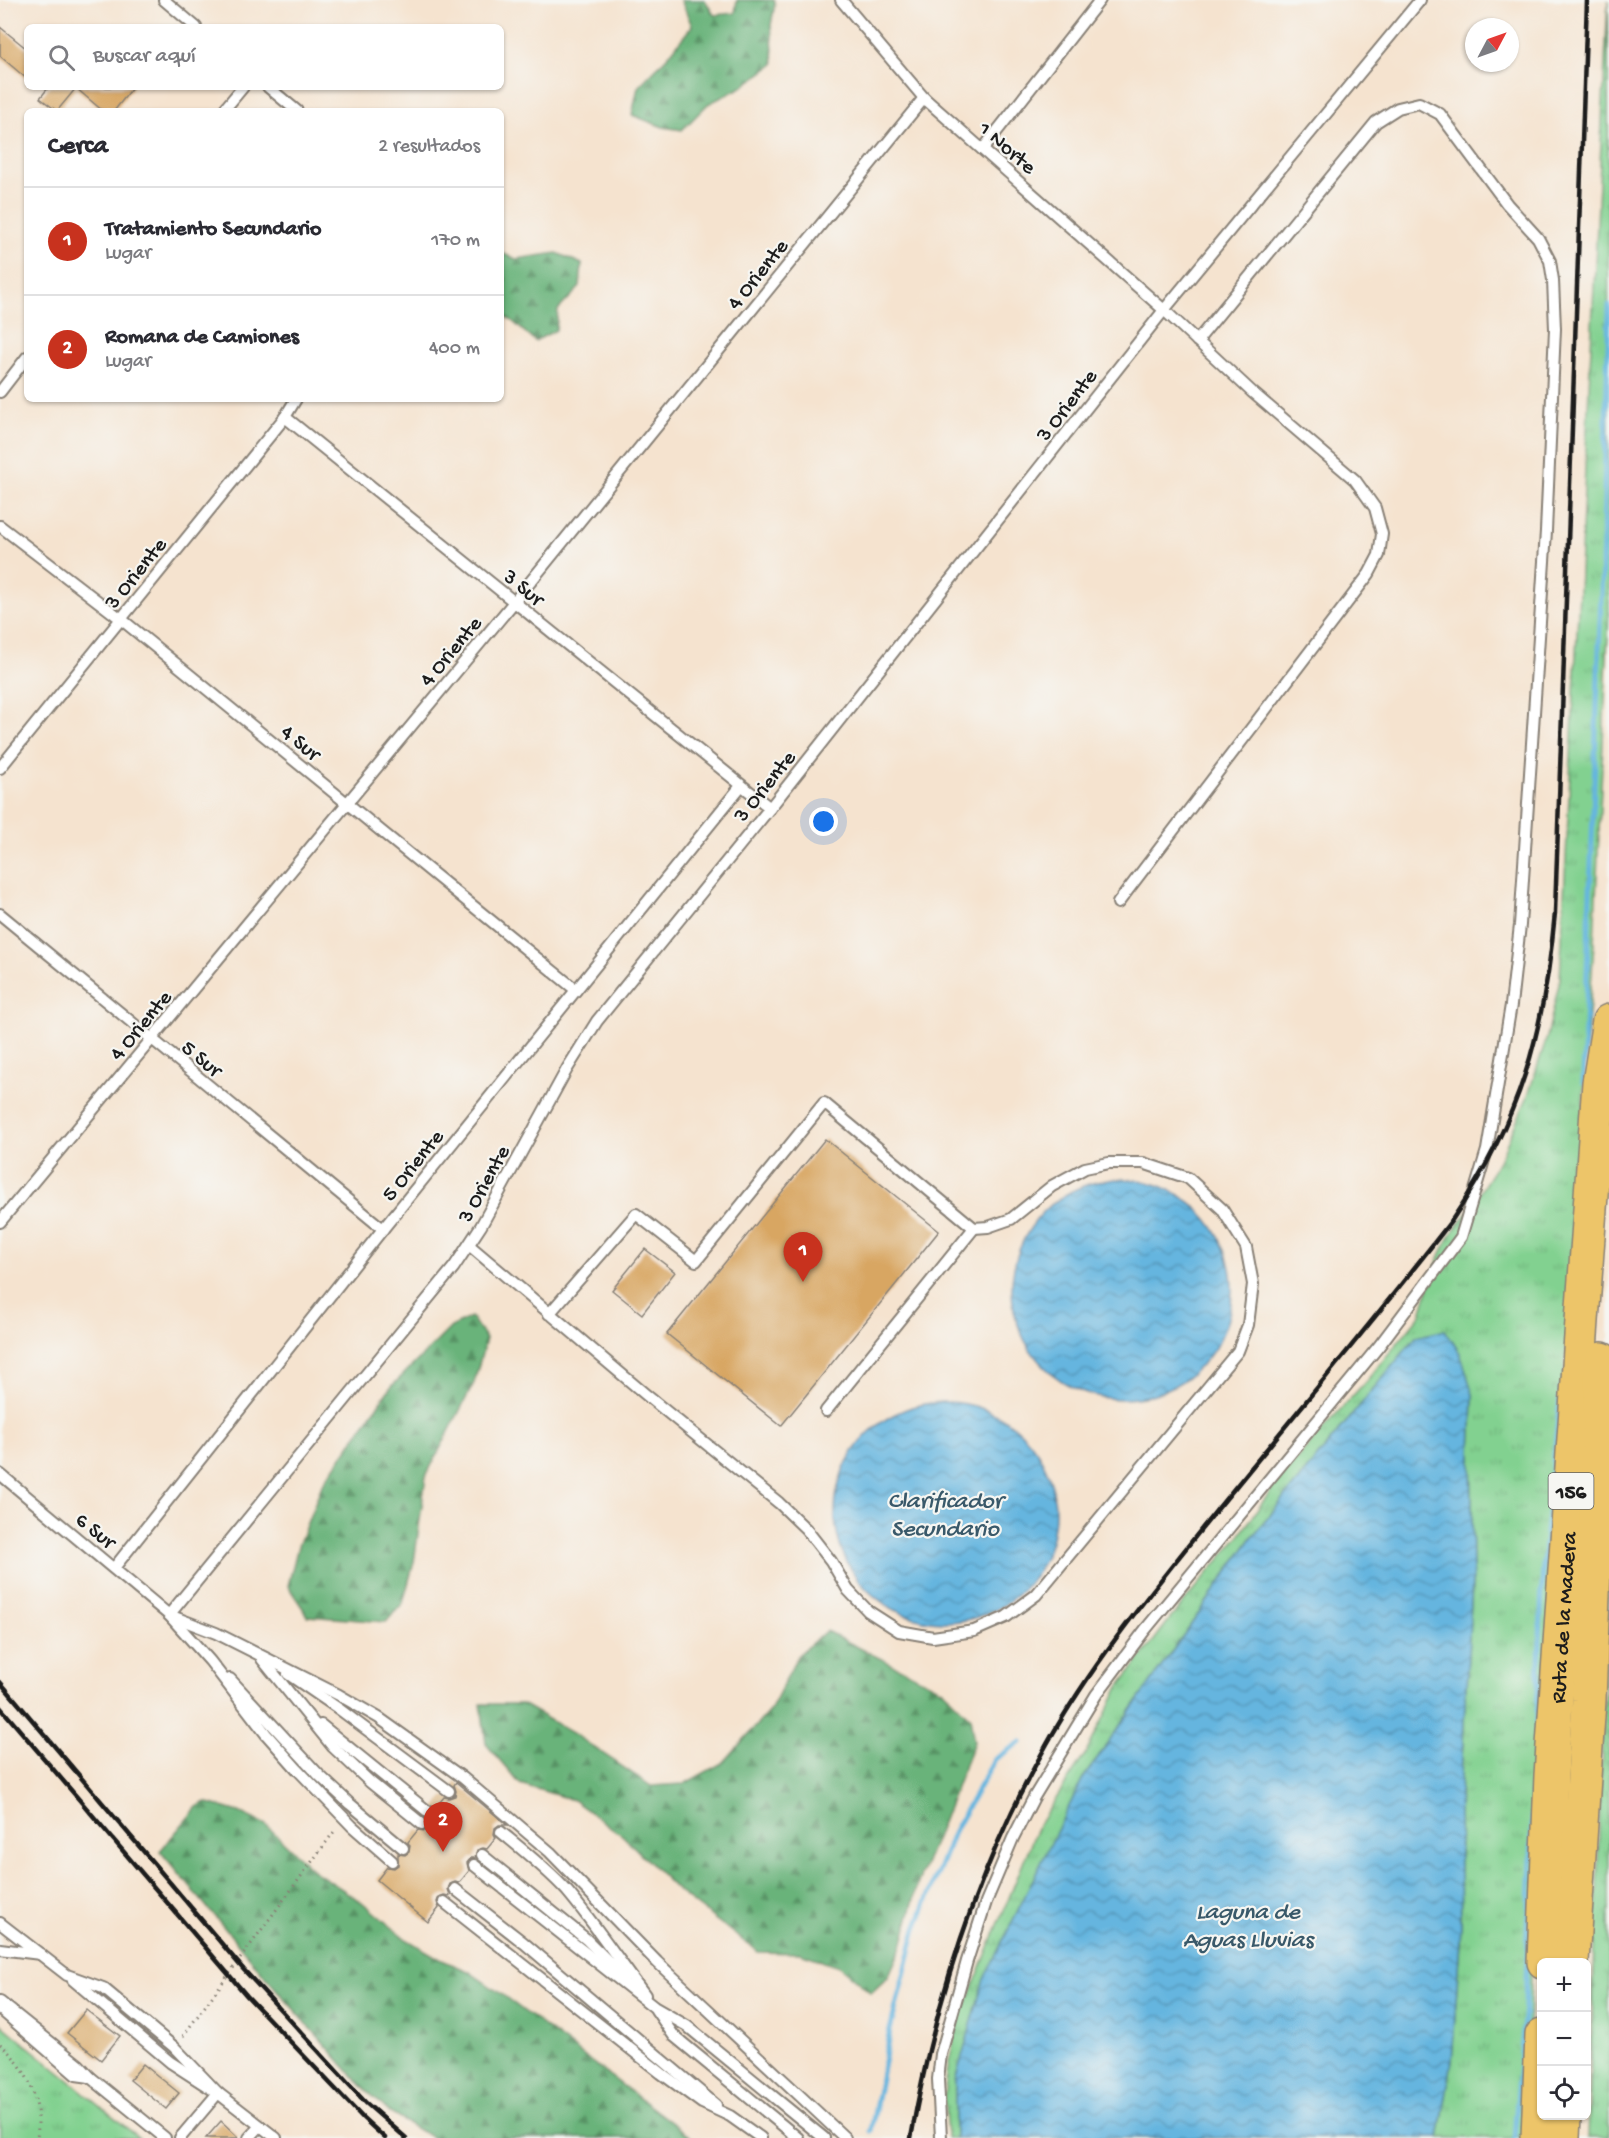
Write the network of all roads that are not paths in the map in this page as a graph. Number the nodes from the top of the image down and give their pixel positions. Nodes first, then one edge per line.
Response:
1 (164, 0) edge
2 (841, 0) edge
3 (1100, 0) edge
4 (1420, 0) edge
5 (192, 24) edge
6 (240, 90) edge
7 (272, 90) edge
8 (924, 98) junction
9 (226, 108) edge
10 (293, 108) edge
11 (983, 148) junction
12 (1164, 310) junction
13 (1197, 341) junction
14 (24, 361) edge
15 (0, 392) edge
16 (294, 402) edge
17 (285, 417) junction
18 (0, 526) edge
19 (514, 602) junction
20 (121, 619) junction
21 (0, 768) edge
22 (741, 786) junction
23 (347, 803) junction
24 (770, 808) junction
25 (1118, 903) dead end
26 (0, 914) edge
27 (576, 990) junction
28 (1609, 1021) edge
29 (151, 1040) junction
30 (1609, 1159) edge
31 (0, 1222) edge
32 (974, 1228) junction
33 (383, 1229) junction
34 (468, 1245) junction
35 (549, 1314) junction
36 (826, 1411) dead end
37 (0, 1474) edge
38 (114, 1568) junction
39 (169, 1615) junction
40 (258, 1654) junction
41 (210, 1661) junction
42 (306, 1713) junction
43 (449, 1791) dead end
44 (431, 1814) dead end
45 (422, 1824) dead end
46 (501, 1832) dead end
47 (403, 1848) dead end
48 (482, 1855) dead end
49 (392, 1861) dead end
50 (474, 1865) dead end
51 (455, 1889) dead end
52 (444, 1902) dead end
53 (0, 1923) edge
54 (0, 1949) edge
55 (40, 1954) junction
56 (1544, 1958) edge
57 (1572, 1958) edge
58 (67, 1975) junction
59 (0, 2002) edge
60 (654, 2007) junction
61 (0, 2009) edge
62 (1541, 2066) edge
63 (90, 2078) junction
64 (218, 2093) junction
65 (730, 2116) junction
66 (1564, 2120) edge
67 (260, 2126) junction
68 (165, 2138) edge
69 (180, 2138) edge
70 (249, 2138) edge
71 (276, 2138) edge
72 (761, 2138) edge
73 (798, 2138) edge
74 (824, 2138) edge
75 (845, 2138) edge
76 (941, 2138) edge
77 (1538, 2138) edge
78 (1563, 2138) edge

1 - 5 lane
2 - 8 lane, 1 Norte
3 - 11 lane
4 - 12 lane, 3 Oriente
6 - 9 lane
7 - 10 lane
8 - 11 lane, 1 Norte
8 - 19 lane, 4 Oriente
11 - 12 lane, 1 Norte
12 - 13 lane, 1 Norte
12 - 24 lane, 3 Oriente
13 - 25 lane, 1 Norte
13 - 76 lane
14 - 15 lane
16 - 17 lane, 3 Oriente
17 - 19 lane, 3 Sur
17 - 20 lane, 3 Oriente
18 - 20 lane, 4 Sur
19 - 22 lane, 3 Sur
19 - 23 lane, 4 Oriente
20 - 21 lane, 3 Oriente
20 - 23 lane, 4 Sur
22 - 24 lane, 3 Sur
22 - 27 lane, 5 Oriente
23 - 27 lane, 4 Sur
23 - 29 lane, 4 Oriente
24 - 34 lane, 3 Oriente
26 - 29 lane, 5 Sur
27 - 33 lane, 5 Oriente
28 - 56 highway, Ruta de la Madera / 156
29 - 31 lane, 4 Oriente
29 - 33 lane, 5 Sur
30 - 57 highway, Ruta de la Madera / 156
32 - 35 lane
32 - 35 lane
32 - 36 lane
33 - 38 lane, 5 Oriente
34 - 35 lane
34 - 39 lane, 3 Oriente
37 - 38 lane, 6 Sur
38 - 39 lane, 6 Sur
39 - 40 lane
39 - 41 lane
40 - 42 lane
40 - 43 lane
40 - 75 lane
41 - 47 lane
41 - 49 lane
42 - 44 lane
42 - 45 lane
46 - 60 lane
48 - 60 lane
50 - 60 lane
51 - 65 lane
52 - 65 lane
53 - 55 lane
54 - 55 lane
55 - 58 lane
58 - 64 lane
58 - 64 lane
59 - 63 lane
60 - 73 lane
60 - 74 lane
61 - 63 lane
62 - 77 highway
63 - 68 lane
64 - 67 lane
64 - 69 lane
65 - 72 lane
66 - 78 highway
67 - 70 lane
67 - 71 lane

